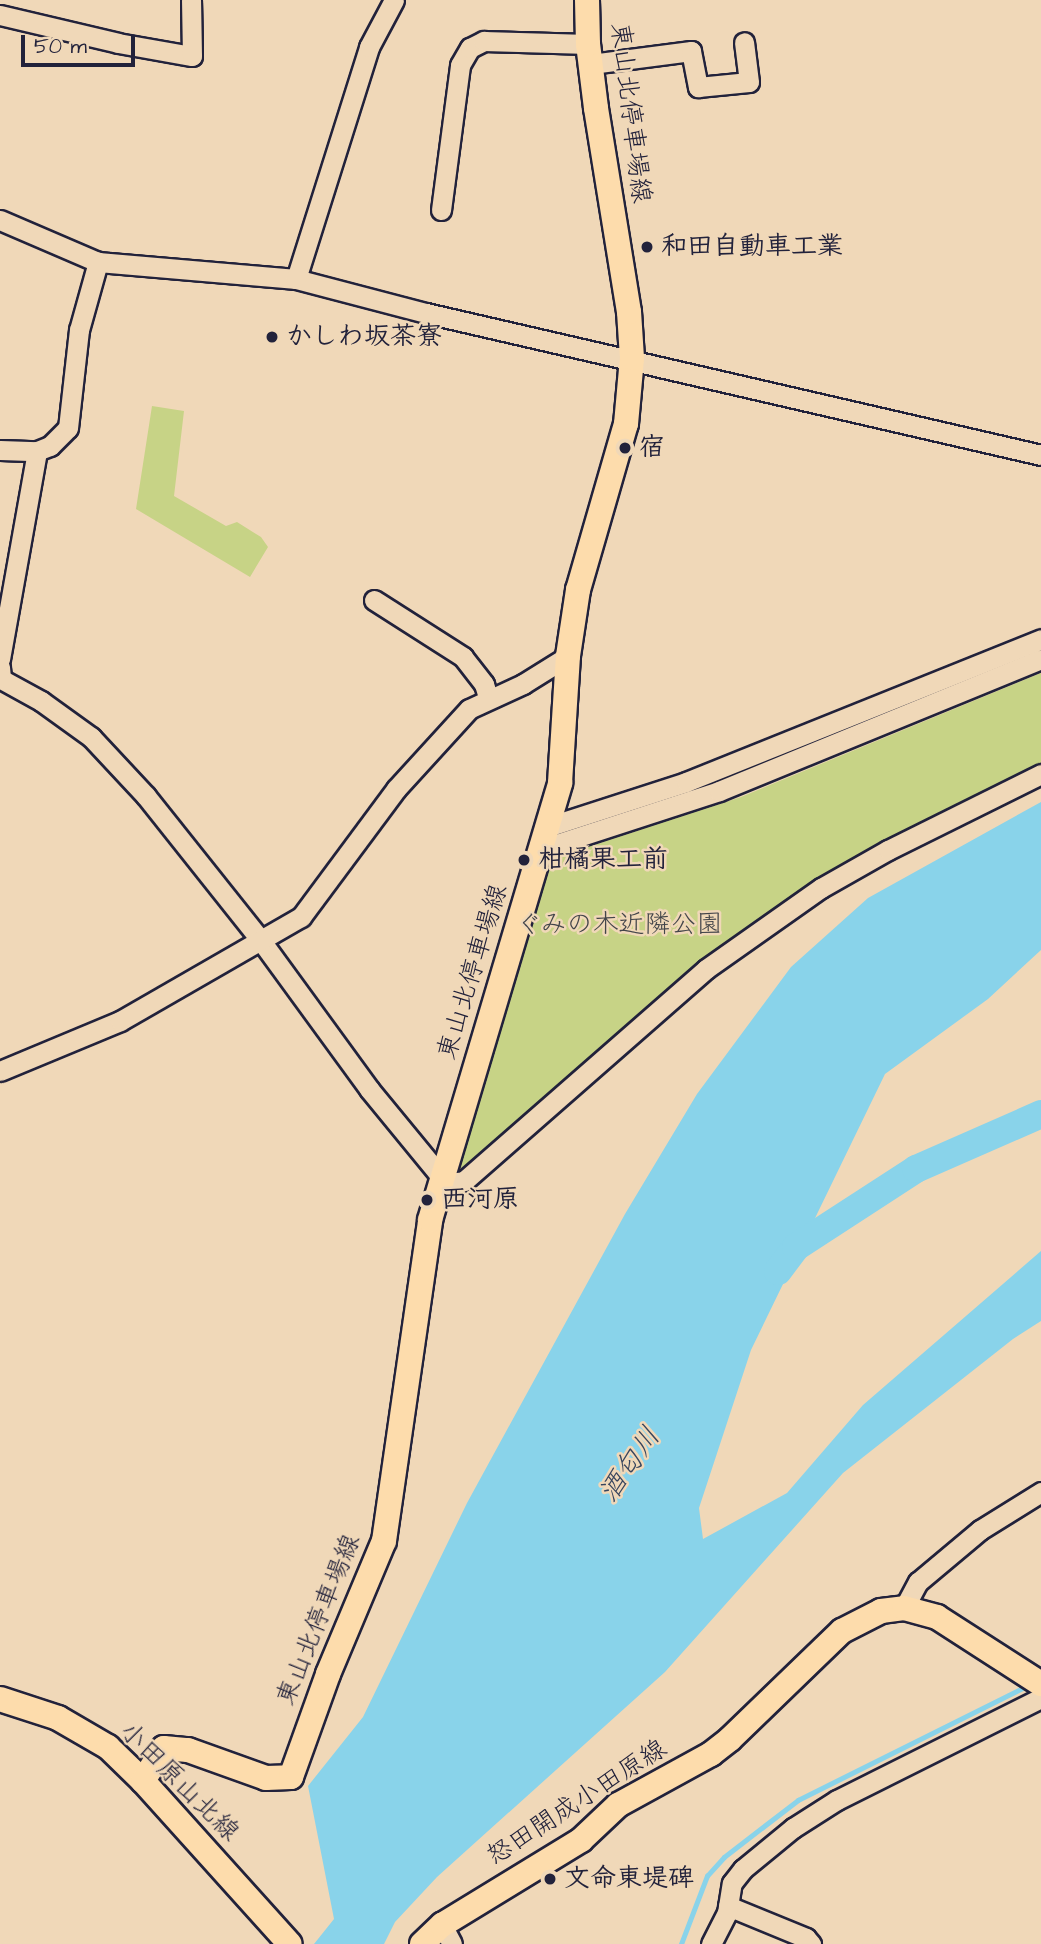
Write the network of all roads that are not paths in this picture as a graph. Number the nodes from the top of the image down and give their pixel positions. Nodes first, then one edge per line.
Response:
1 (191, 0) edge
2 (394, 0) edge
3 (587, 0) edge
4 (0, 15) edge
5 (744, 42) dead end
6 (590, 54) junction
7 (441, 210) dead end
8 (0, 220) edge
9 (98, 262) junction
10 (296, 279) junction
11 (632, 358) junction
12 (0, 450) edge
13 (37, 451) junction
14 (1041, 455) edge
15 (373, 600) dead end
16 (1041, 639) edge
17 (568, 656) junction
18 (0, 659) edge
19 (1041, 660) edge
20 (0, 667) edge
21 (488, 697) junction
22 (1041, 774) edge
23 (544, 838) junction
24 (262, 942) junction
25 (0, 1071) edge
26 (441, 1181) junction
27 (1041, 1492) edge
28 (904, 1608) junction
29 (1041, 1684) edge
30 (1041, 1698) edge
31 (0, 1699) edge
32 (143, 1781) junction
33 (728, 1906) junction
34 (447, 1935) edge
35 (290, 1944) edge
36 (422, 1944) edge
37 (711, 1944) edge
38 (811, 1944) edge

1 - 4 street
2 - 10 street
3 - 6 main road, 東山北停車場線
5 - 6 street
6 - 7 street
6 - 11 main road, 東山北停車場線
8 - 9 street
9 - 10 street
9 - 13 street
10 - 11 street
11 - 14 street
11 - 17 main road, 東山北停車場線
12 - 13 street
13 - 18 street
15 - 21 street
16 - 23 street
17 - 21 street
17 - 23 main road, 東山北停車場線
19 - 23 street
20 - 24 street
21 - 24 street
22 - 26 street
23 - 26 main road, 東山北停車場線
24 - 25 street
24 - 26 street
26 - 32 main road, 東山北停車場線
27 - 28 street
28 - 29 main road, 怒田開成小田原線
28 - 34 main road, 怒田開成小田原線
30 - 33 street
31 - 32 main road, 小田原山北線
32 - 35 main road, 小田原山北線
33 - 37 street
33 - 38 street
34 - 36 main road, 怒田開成小田原線

